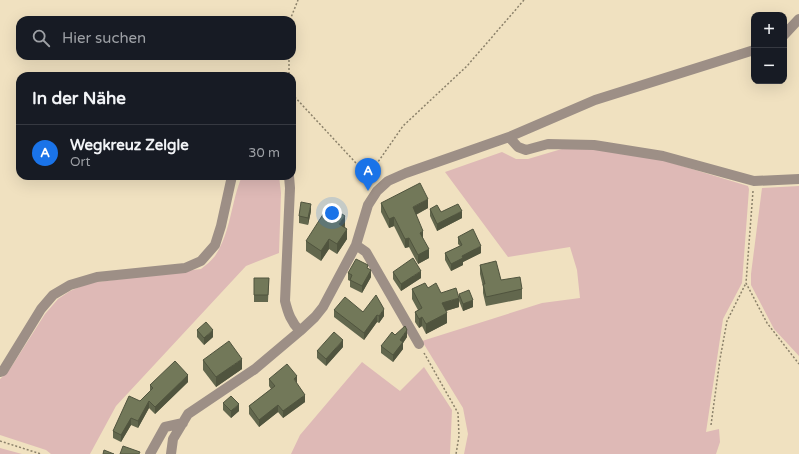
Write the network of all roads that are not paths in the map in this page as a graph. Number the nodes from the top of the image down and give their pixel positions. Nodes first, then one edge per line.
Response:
1 (799, 19) edge
2 (787, 32) edge
3 (751, 51) edge
4 (509, 137) junction
5 (799, 178) edge
6 (231, 180) edge
7 (289, 180) edge
8 (356, 245) junction
9 (300, 332) junction
10 (419, 344) road end
11 (0, 372) edge
12 (183, 423) junction
13 (150, 454) edge
14 (171, 454) edge

1 - 2 street
3 - 4 street
4 - 5 street
4 - 8 street
6 - 11 street
7 - 9 street
8 - 9 street
8 - 10 street
9 - 12 street
12 - 13 street
12 - 14 street

